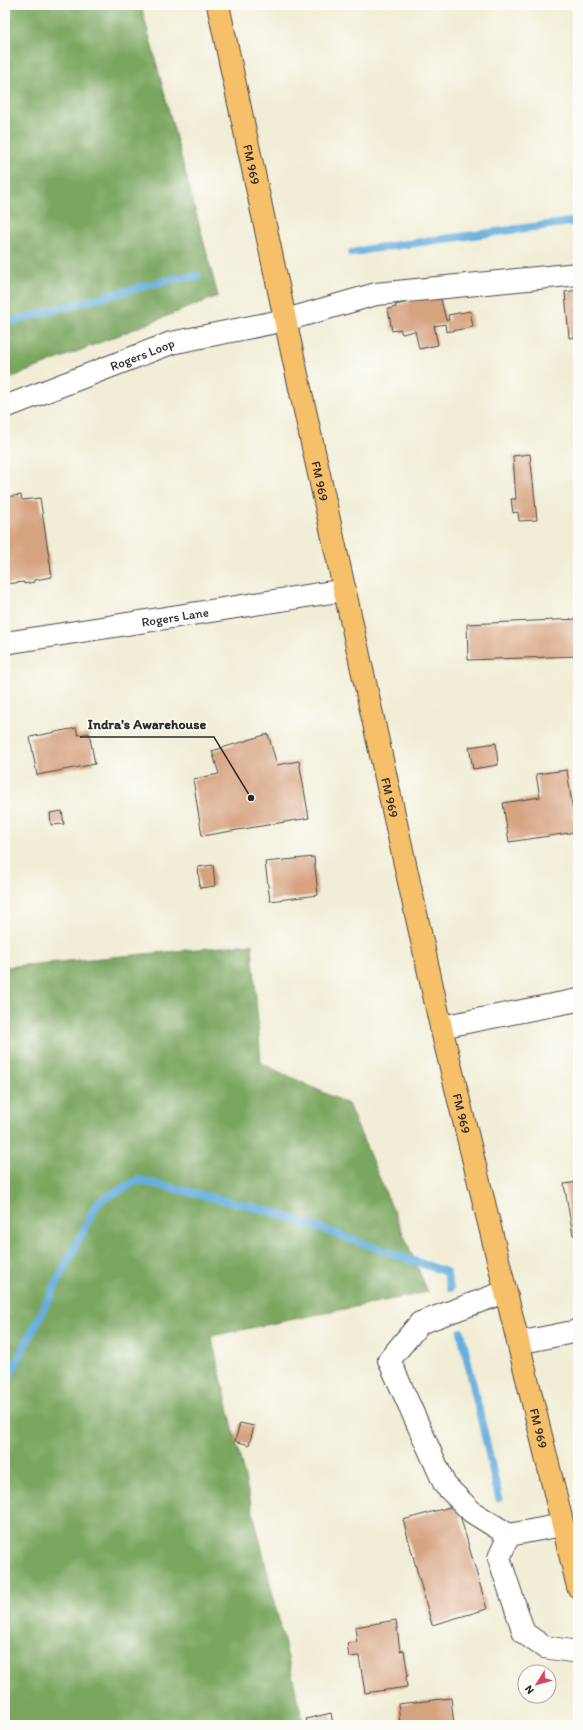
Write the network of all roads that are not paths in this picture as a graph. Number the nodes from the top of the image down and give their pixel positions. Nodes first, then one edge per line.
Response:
1 (218, 5) edge
2 (578, 274) edge
3 (286, 320) junction
4 (5, 407) edge
5 (345, 590) junction
6 (5, 643) edge
7 (578, 1000) edge
8 (441, 1027) junction
9 (505, 1292) junction
10 (578, 1331) edge
11 (518, 1343) junction
12 (562, 1525) junction
13 (509, 1535) junction
14 (578, 1587) edge
15 (578, 1652) edge

1 - 3 main road, FM 969 / FM 969
2 - 3 street, Rogers Loop
3 - 4 street, Rogers Loop
3 - 5 main road, FM 969 / FM 969
5 - 6 street, Rogers Lane
5 - 8 main road, FM 969 / FM 969
7 - 8 street
8 - 9 main road, FM 969 / FM 969
9 - 11 main road, FM 969 / FM 969
9 - 13 street
10 - 11 street
11 - 12 main road, FM 969 / FM 969
12 - 13 street
12 - 14 main road, FM 969 / FM 969
13 - 15 street

